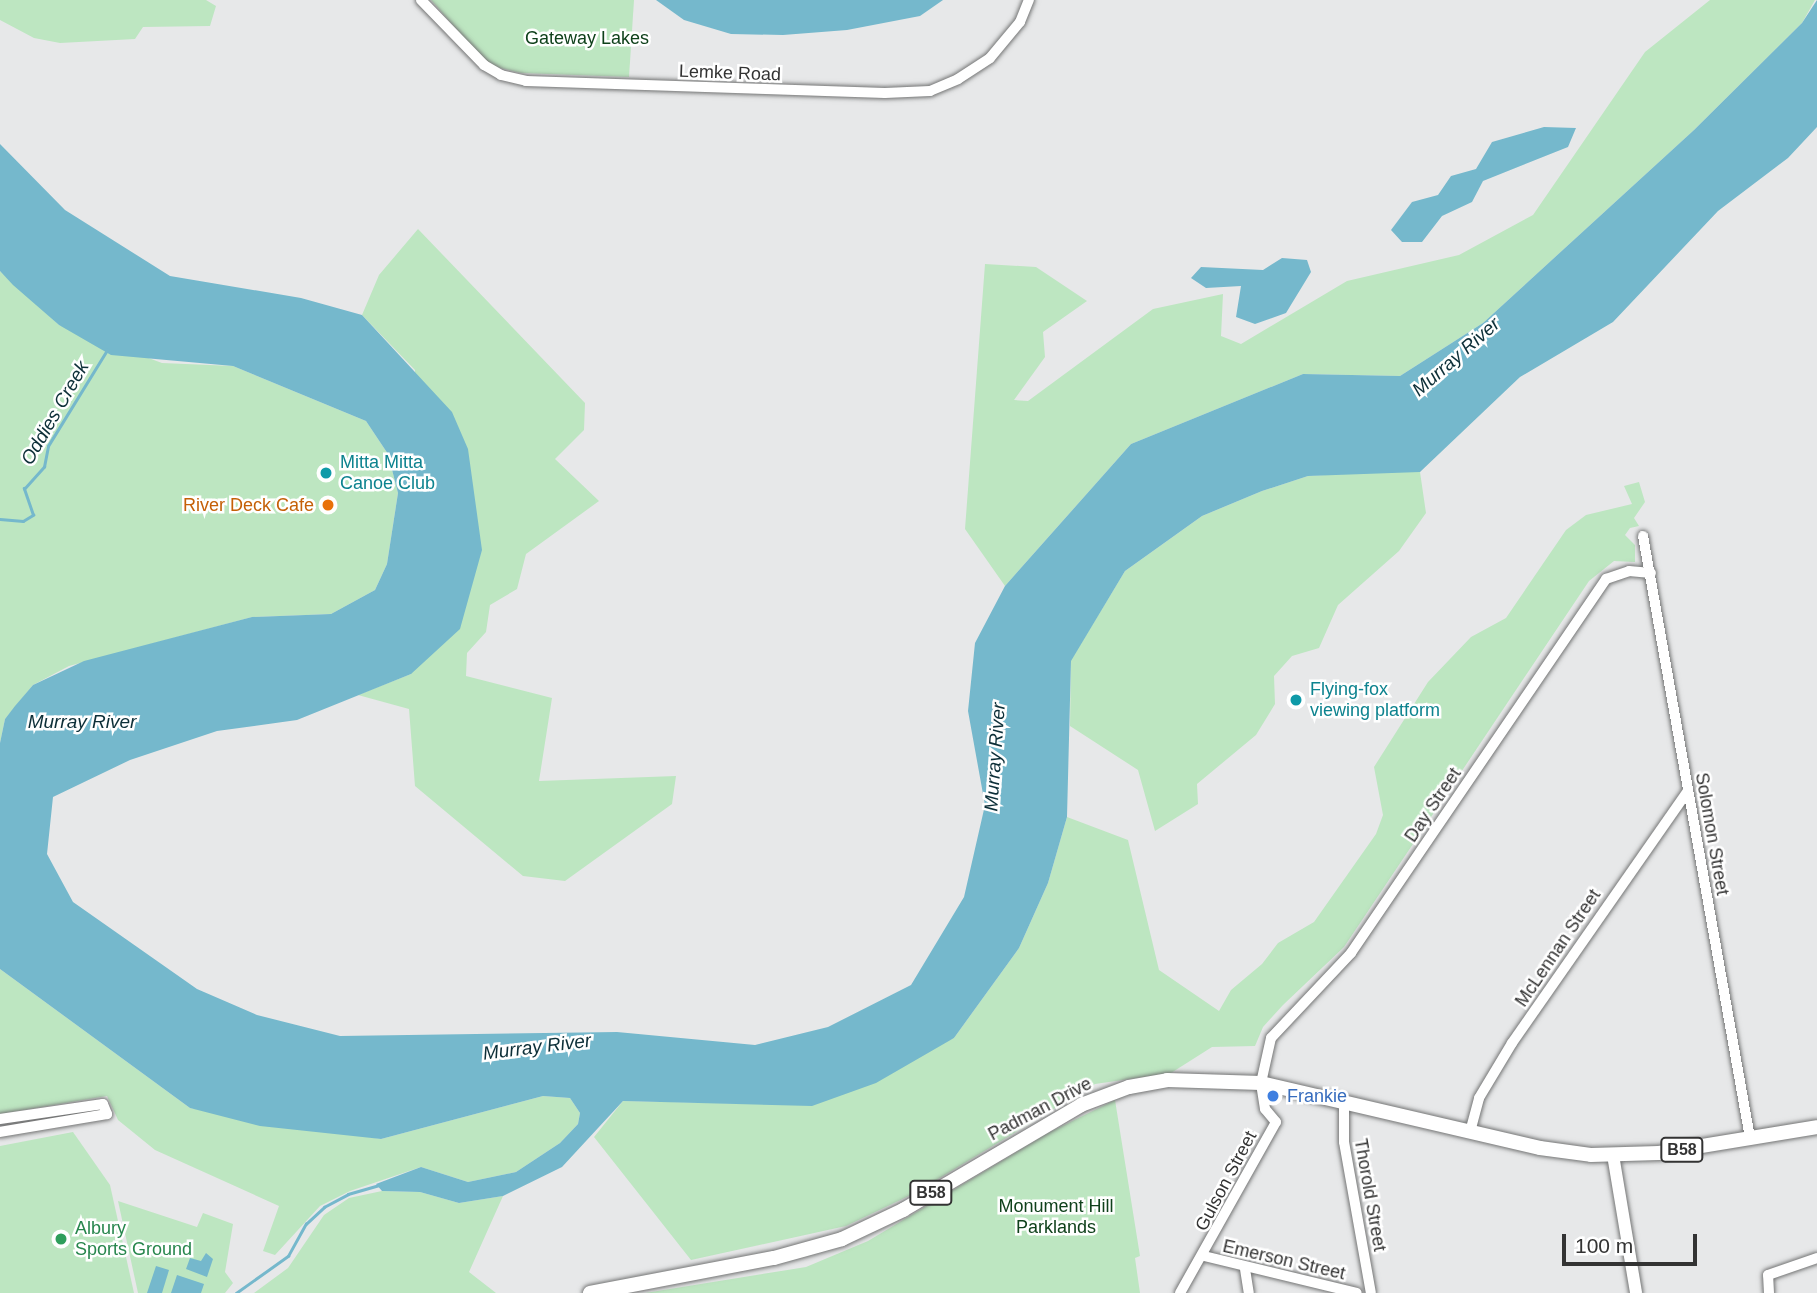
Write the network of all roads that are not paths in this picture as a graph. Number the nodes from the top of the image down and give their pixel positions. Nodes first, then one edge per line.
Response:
1 (421, 0) edge
2 (1029, 0) edge
3 (1643, 536) dead end
4 (1651, 573) junction
5 (1688, 791) junction
6 (1261, 1083) junction
7 (1344, 1102) junction
8 (0, 1119) edge
9 (1817, 1127) edge
10 (0, 1132) edge
11 (1470, 1132) junction
12 (1750, 1138) junction
13 (1614, 1155) junction
14 (1204, 1256) junction
15 (1817, 1258) edge
16 (1245, 1269) junction
17 (590, 1293) edge
18 (1180, 1293) edge
19 (1249, 1293) edge
20 (1357, 1293) edge
21 (1371, 1293) edge
22 (1636, 1293) edge
23 (1769, 1293) edge

1 - 2 street, Lemke Road
3 - 4 street, Solomon Street
4 - 5 street, Solomon Street
4 - 6 street, Day Street
5 - 11 street, McLennan Street
5 - 12 street, Solomon Street
6 - 7 main road, Padman Drive / B58
6 - 14 street, Gulson Street
6 - 17 main road, Padman Drive / B58
7 - 11 main road, Padman Drive / B58
7 - 21 street, Thorold Street
8 - 10 street
9 - 12 main road, Padman Drive / B58
11 - 13 main road, Padman Drive / B58
12 - 13 main road, Padman Drive / B58
13 - 22 street
14 - 16 street, Emerson Street
14 - 18 street
15 - 23 street
16 - 19 street
16 - 20 street, Emerson Street

